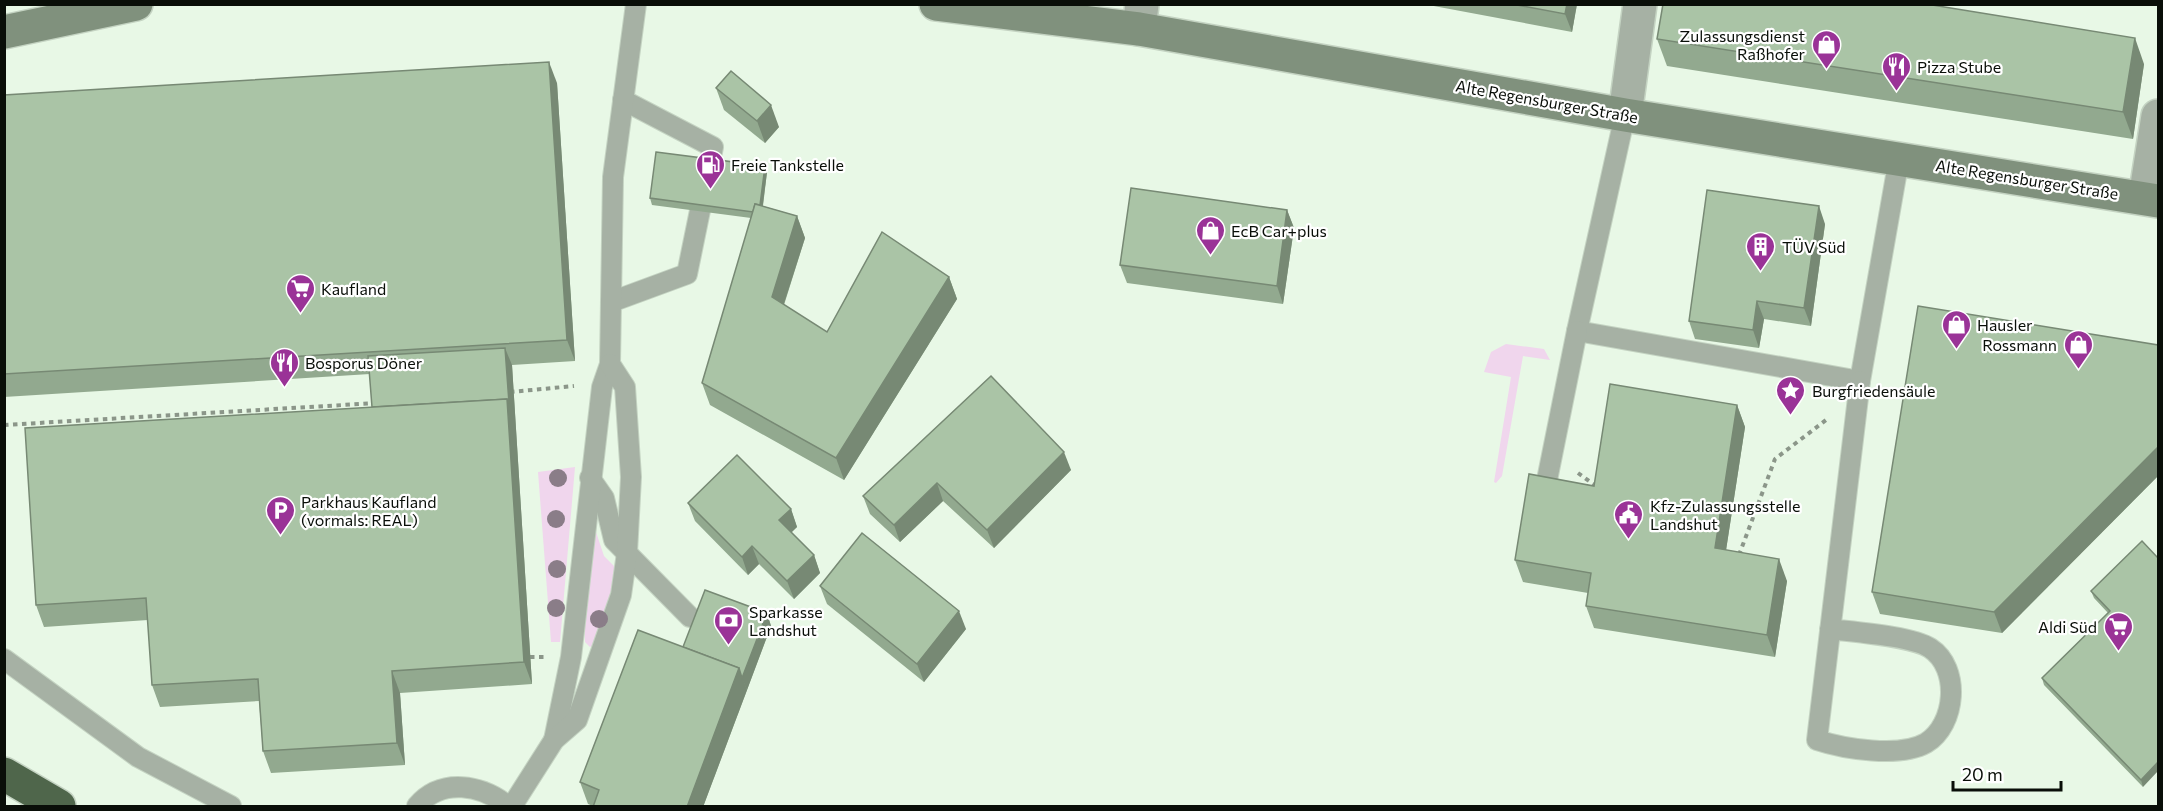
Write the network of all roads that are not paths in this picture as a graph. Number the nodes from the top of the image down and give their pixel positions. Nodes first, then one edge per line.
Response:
1 (136, 4) edge
2 (636, 4) edge
3 (936, 4) edge
4 (1640, 4) edge
5 (1141, 17) edge
6 (4, 32) edge
7 (623, 100) junction
8 (1625, 114) junction
9 (2158, 116) edge
10 (1899, 159) junction
11 (2152, 200) edge
12 (611, 302) junction
13 (1577, 331) junction
14 (610, 364) junction
15 (1860, 381) junction
16 (590, 478) junction
17 (1547, 480) edge
18 (627, 553) junction
19 (690, 617) dead end
20 (1830, 629) junction
21 (4, 659) edge
22 (554, 740) junction
23 (4, 774) edge
24 (59, 807) edge
25 (231, 807) edge
26 (417, 807) edge
27 (510, 807) edge

1 - 6 street
2 - 7 lane
3 - 5 street, Alte Regensburger Straße
4 - 8 street
5 - 8 street, Alte Regensburger Straße
7 - 12 lane
7 - 12 lane
8 - 10 street, Alte Regensburger Straße
8 - 13 lane
9 - 11 street
10 - 11 street, Alte Regensburger Straße
10 - 15 lane
12 - 14 lane
13 - 15 lane
13 - 17 lane
14 - 16 lane
14 - 18 lane
15 - 20 lane
16 - 18 lane
16 - 22 lane
18 - 19 lane
18 - 22 lane
20 - 20 lane
21 - 25 lane
22 - 27 lane
23 - 24 highway
26 - 27 lane

